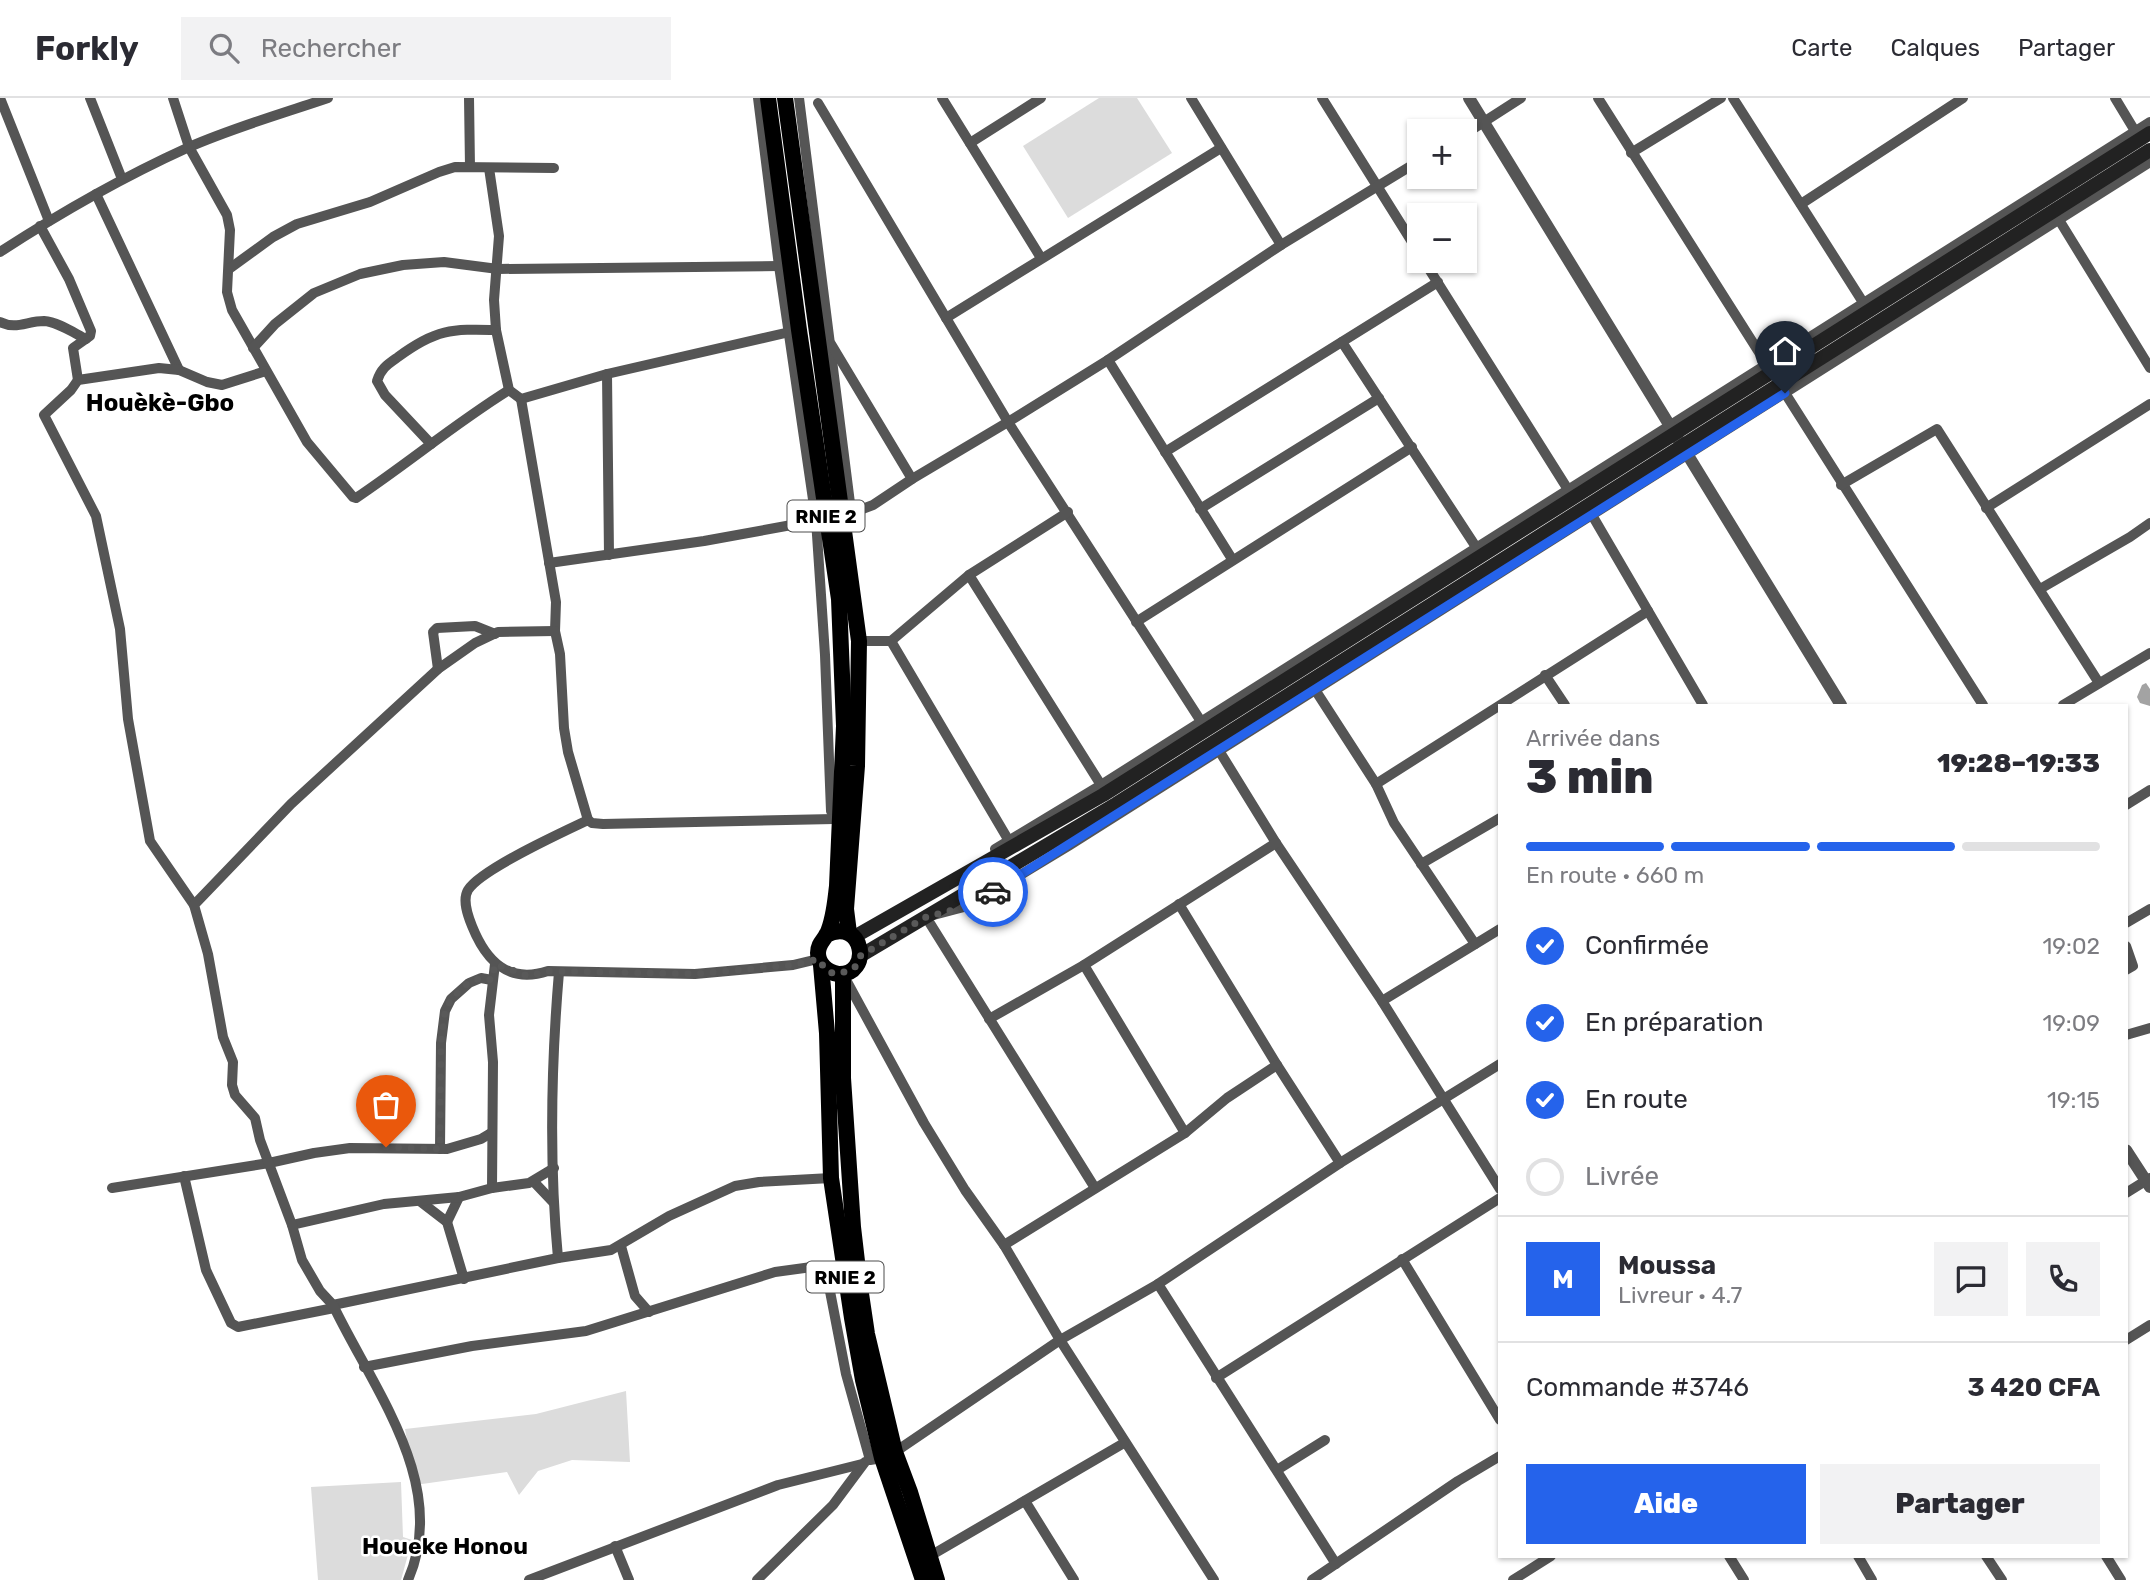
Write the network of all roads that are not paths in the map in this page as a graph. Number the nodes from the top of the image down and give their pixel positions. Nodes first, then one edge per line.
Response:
1 (0, 98) edge
2 (90, 98) edge
3 (173, 98) edge
4 (328, 98) edge
5 (470, 98) edge
6 (758, 98) edge
7 (768, 98) edge
8 (799, 98) edge
9 (942, 98) edge
10 (1041, 98) edge
11 (1191, 98) edge
12 (1322, 98) edge
13 (1469, 98) edge
14 (1521, 98) edge
15 (1598, 98) edge
16 (1721, 98) edge
17 (1733, 98) edge
18 (1964, 98) edge
19 (2115, 98) edge
20 (821, 100) edge
21 (791, 108) edge
22 (1485, 122) junction
23 (2150, 122) edge
24 (1477, 127) edge
25 (970, 143) junction
26 (2146, 146) edge
27 (189, 147) junction
28 (1221, 148) junction
29 (1631, 153) junction
30 (470, 167) junction
31 (489, 168) junction
32 (554, 168) dead end
33 (1407, 169) edge
34 (122, 179) junction
35 (1377, 187) junction
36 (96, 194) junction
37 (1801, 204) junction
38 (2057, 216) junction
39 (45, 223) junction
40 (1407, 234) edge
41 (1281, 245) junction
42 (0, 252) edge
43 (1041, 258) junction
44 (779, 266) junction
45 (498, 269) junction
46 (229, 270) junction
47 (1432, 273) edge
48 (1438, 282) junction
49 (1866, 307) junction
50 (946, 318) junction
51 (0, 322) edge
52 (496, 330) junction
53 (794, 331) junction
54 (86, 339) junction
55 (828, 340) junction
56 (1342, 342) junction
57 (253, 348) junction
58 (1108, 360) junction
59 (1769, 367) junction
60 (2150, 368) edge
61 (179, 370) junction
62 (267, 371) junction
63 (607, 374) junction
64 (78, 380) junction
65 (509, 390) junction
66 (1785, 393) junction
67 (1379, 398) junction
68 (521, 399) junction
69 (2150, 404) edge
70 (1008, 422) junction
71 (1679, 439) junction
72 (431, 444) junction
73 (1412, 447) junction
74 (1165, 452) junction
75 (912, 479) junction
76 (1841, 485) junction
77 (1567, 488) junction
78 (1986, 508) junction
79 (1200, 509) junction
80 (1068, 512) junction
81 (1592, 515) junction
82 (833, 517) junction
83 (2150, 523) edge
84 (1476, 547) junction
85 (609, 555) junction
86 (1232, 559) junction
87 (549, 563) junction
88 (969, 575) junction
89 (2040, 589) junction
90 (1648, 611) junction
91 (1136, 622) junction
92 (555, 631) junction
93 (495, 634) junction
94 (859, 641) junction
95 (891, 641) junction
96 (2150, 653) edge
97 (438, 668) junction
98 (1545, 675) junction
99 (2099, 683) junction
100 (1312, 686) junction
101 (1500, 704) edge
102 (1564, 704) edge
103 (1702, 704) edge
104 (1840, 704) edge
105 (1982, 704) edge
106 (2065, 704) edge
107 (1498, 705) edge
108 (1210, 735) junction
109 (1376, 784) junction
110 (1101, 785) junction
111 (2150, 790) edge
112 (2128, 804) edge
113 (1498, 819) edge
114 (588, 820) junction
115 (837, 822) junction
116 (1009, 841) junction
117 (1276, 843) junction
118 (1421, 864) junction
119 (917, 902) junction
120 (1179, 904) junction
121 (194, 905) junction
122 (2150, 909) edge
123 (926, 917) junction
124 (2128, 922) edge
125 (1498, 930) edge
126 (827, 935) junction
127 (852, 935) junction
128 (1475, 944) junction
129 (2128, 952) edge
130 (860, 956) junction
131 (820, 962) junction
132 (495, 964) junction
133 (1084, 965) junction
134 (2128, 969) edge
135 (559, 972) junction
136 (843, 974) junction
137 (492, 980) junction
138 (1382, 1001) junction
139 (989, 1019) junction
140 (2150, 1028) edge
141 (2128, 1034) edge
142 (1498, 1064) edge
143 (1277, 1065) junction
144 (1444, 1100) junction
145 (491, 1133) junction
146 (1185, 1133) junction
147 (440, 1149) junction
148 (2128, 1153) edge
149 (269, 1163) junction
150 (1340, 1163) junction
151 (554, 1168) junction
152 (184, 1176) junction
153 (831, 1178) junction
154 (2149, 1181) edge
155 (534, 1182) junction
156 (1498, 1186) edge
157 (112, 1188) dead end
158 (492, 1188) junction
159 (1095, 1188) junction
160 (2128, 1192) edge
161 (459, 1197) junction
162 (1498, 1199) edge
163 (421, 1202) junction
164 (553, 1202) junction
165 (447, 1222) junction
166 (292, 1225) junction
167 (1004, 1245) junction
168 (621, 1246) junction
169 (558, 1258) junction
170 (1402, 1259) junction
171 (464, 1279) junction
172 (1158, 1284) junction
173 (334, 1307) junction
174 (649, 1312) junction
175 (2150, 1325) edge
176 (2128, 1339) edge
177 (1060, 1340) junction
178 (364, 1367) junction
179 (1216, 1378) junction
180 (1498, 1417) edge
181 (1325, 1440) dead end
182 (1124, 1443) junction
183 (1498, 1457) edge
184 (877, 1458) junction
185 (1277, 1470) junction
186 (1025, 1501) junction
187 (615, 1546) junction
188 (930, 1556) junction
189 (1548, 1558) edge
190 (1730, 1558) edge
191 (1859, 1558) edge
192 (1987, 1558) edge
193 (2107, 1558) edge
194 (1336, 1564) junction
195 (408, 1580) edge
196 (529, 1580) edge
197 (629, 1580) edge
198 (757, 1580) edge
199 (923, 1580) edge
200 (937, 1580) edge
201 (1074, 1580) edge
202 (1214, 1580) edge
203 (1312, 1580) edge
204 (1513, 1580) edge
205 (1744, 1580) edge
206 (1872, 1580) edge
207 (2002, 1580) edge
208 (2121, 1580) edge

1 - 39 street
2 - 34 street
3 - 27 street
4 - 27 street
5 - 30 street
6 - 44 street
7 - 53 highway, RNIE 2 / RNIE 2
8 - 21 street
9 - 25 street
10 - 25 street
11 - 28 street
12 - 35 street
13 - 22 street
14 - 22 street
15 - 29 street
16 - 29 street
17 - 37 street
18 - 37 street
19 - 26 street
20 - 21 street
20 - 50 street
21 - 55 street
21 - 82 highway, RNIE 2 / RNIE 2
22 - 24 street
22 - 71 street
23 - 26 street
25 - 43 street
26 - 38 main road
26 - 49 main road
27 - 34 street
27 - 46 street
28 - 41 street
28 - 43 street
29 - 59 street
30 - 31 street
30 - 46 street
31 - 32 street
31 - 45 street
33 - 35 street
34 - 36 street
35 - 40 street
35 - 41 street
36 - 39 street
36 - 61 street
37 - 49 street
38 - 60 street
38 - 66 street
38 - 71 main road
39 - 42 street
39 - 54 street
41 - 58 street
43 - 50 street
44 - 45 street
44 - 53 street
45 - 52 street
45 - 57 street
46 - 57 street
47 - 48 street
48 - 56 street
48 - 77 street
49 - 59 main road
50 - 70 street
51 - 54 street
52 - 65 street
52 - 72 street
53 - 63 street
53 - 82 highway, RNIE 2 / RNIE 2
54 - 64 street
55 - 75 street
55 - 82 street
56 - 67 street
56 - 74 street
57 - 62 street
58 - 70 street
58 - 74 street
59 - 71 main road
61 - 62 street
61 - 64 street
62 - 72 street
63 - 68 street
63 - 85 street
64 - 121 street
65 - 68 street
65 - 72 street
66 - 71 street
66 - 76 street
67 - 73 street
67 - 79 street
68 - 87 street
69 - 78 street
70 - 75 street
70 - 80 street
71 - 77 street
71 - 81 street
71 - 100 main road
71 - 104 street
71 - 108 main road
73 - 84 street
73 - 86 street
74 - 79 street
75 - 82 street
76 - 78 street
76 - 105 street
77 - 84 street
78 - 89 street
79 - 86 street
80 - 88 street
80 - 91 street
81 - 90 street
81 - 100 street
82 - 85 street
82 - 94 highway, RNIE 2 / RNIE 2
82 - 115 highway, RNIE 2 / RNIE 2
83 - 89 street
84 - 108 street
85 - 87 street
86 - 91 street
87 - 92 street
88 - 95 street
88 - 110 street
89 - 99 street
90 - 98 street
90 - 103 street
91 - 108 street
92 - 93 street
92 - 114 street
93 - 97 street
93 - 97 street
94 - 95 street
94 - 127 highway, RNIE 2 / RNIE 2
95 - 116 street
96 - 99 street
97 - 121 street
98 - 101 street
98 - 102 street
99 - 106 street
100 - 108 main road
100 - 109 street
107 - 109 street
108 - 110 street
108 - 117 street
108 - 119 main road
108 - 123 main road
109 - 118 street
110 - 116 street
111 - 112 street
113 - 118 street
114 - 115 street
114 - 132 street
115 - 126 highway, RNIE 2 / RNIE 2
116 - 119 street
117 - 120 street
117 - 138 street
118 - 128 street
119 - 127 main road
120 - 133 street
120 - 143 street
121 - 149 street
122 - 124 street
123 - 130 main road
123 - 139 street
125 - 128 street
126 - 127 highway
126 - 131 highway, RNIE 2 / RNIE 2
127 - 130 highway, RNIE 2 / RNIE 2
128 - 138 street
129 - 134 street
130 - 136 highway
131 - 135 street
131 - 136 highway
131 - 153 highway, RNIE 2 / RNIE 2
132 - 135 street
132 - 137 street
133 - 139 street
133 - 146 street
135 - 151 street
136 - 167 street
136 - 184 highway, RNIE 2 / RNIE 2
137 - 145 street
137 - 147 street
138 - 144 street
139 - 159 street
140 - 141 street
142 - 144 street
143 - 146 street
143 - 150 street
144 - 150 street
144 - 156 street
145 - 147 street
145 - 158 street
146 - 159 street
147 - 149 street
148 - 154 street
149 - 152 street
149 - 166 street
150 - 172 street
151 - 155 street
151 - 164 street
152 - 157 street
152 - 173 street
153 - 168 street
153 - 184 highway, RNIE 2 / RNIE 2
154 - 160 street
155 - 158 street
155 - 164 street
158 - 161 street
159 - 167 street
161 - 163 street
161 - 165 street
162 - 170 street
163 - 165 street
163 - 166 street
164 - 169 street
165 - 171 street
166 - 173 street
167 - 177 street
168 - 169 street
168 - 174 street
169 - 171 street
170 - 179 street
170 - 180 street
171 - 173 street
172 - 177 street
172 - 179 street
173 - 178 street
174 - 178 street
174 - 184 street
175 - 176 street
177 - 182 street
177 - 184 street
178 - 195 street
179 - 185 street
181 - 185 street
182 - 186 street
182 - 202 street
183 - 194 street
184 - 187 street
184 - 188 highway, RNIE 2 / RNIE 2
184 - 198 street
184 - 199 highway, RNIE 2 / RNIE 2
185 - 194 street
186 - 188 street
186 - 201 street
187 - 196 street
187 - 197 street
188 - 200 highway, RNIE 2 / RNIE 2
189 - 204 street
190 - 205 street
191 - 206 street
192 - 207 street
193 - 208 street
194 - 203 street

